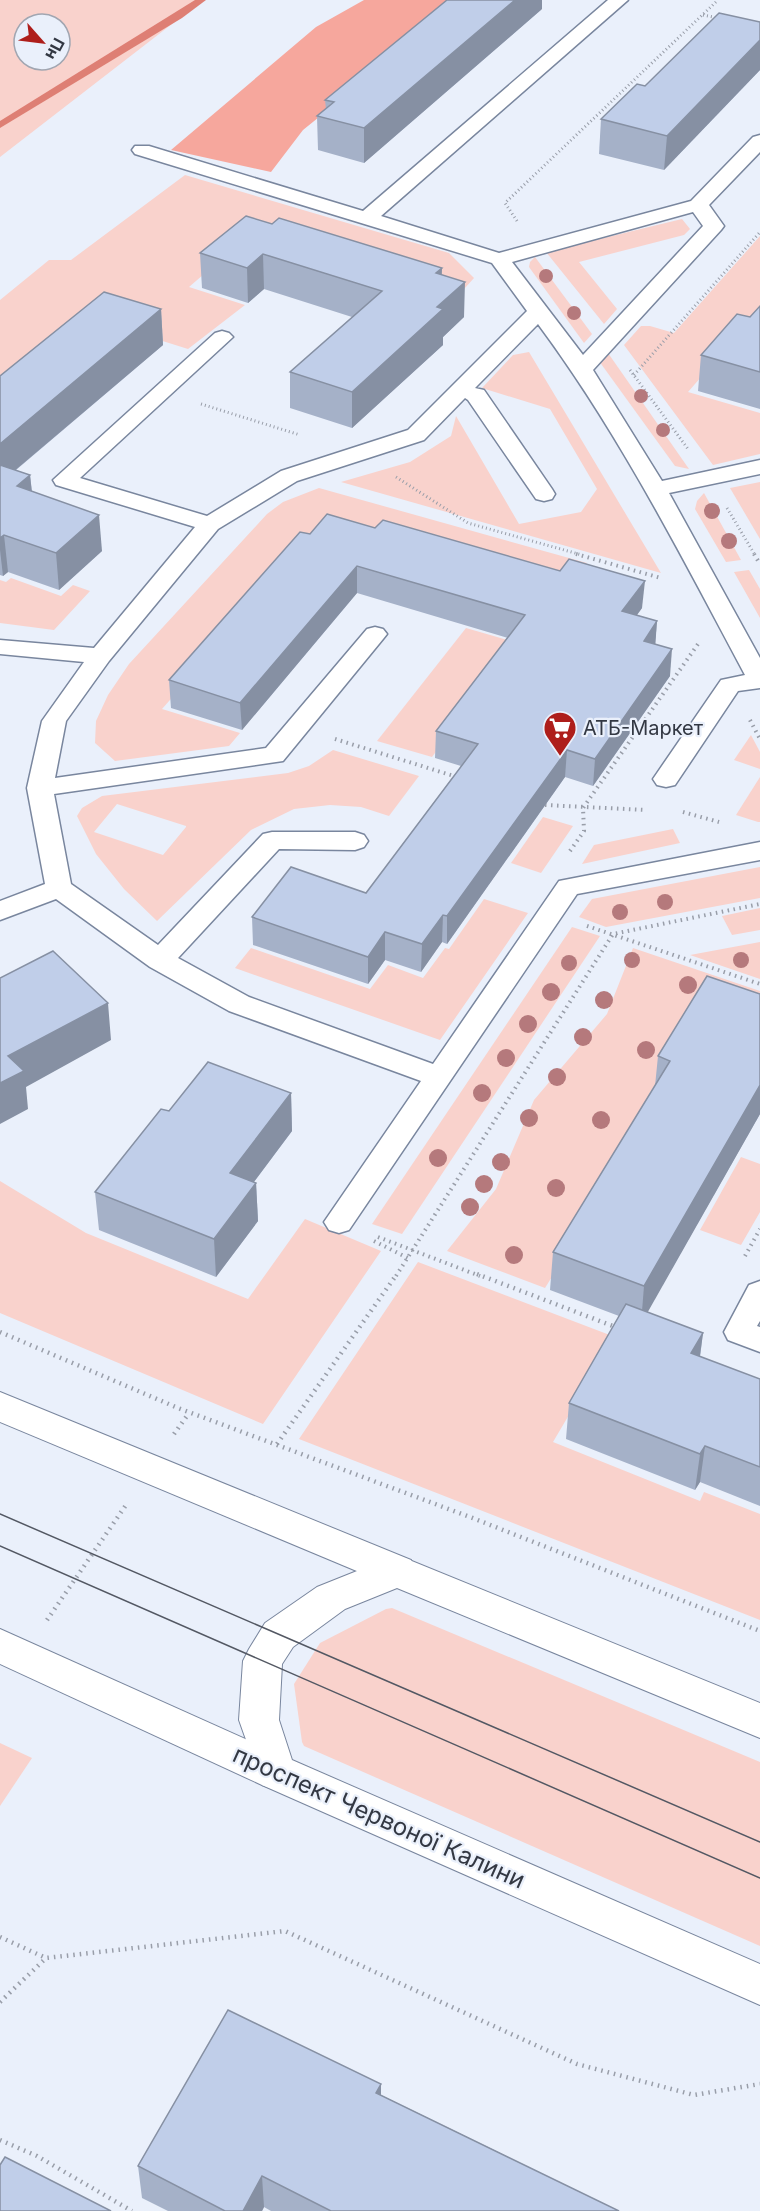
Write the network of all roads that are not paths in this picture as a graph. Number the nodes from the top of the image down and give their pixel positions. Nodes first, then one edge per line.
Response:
1 (619, 0) edge
2 (760, 141) edge
3 (142, 150) dead end
4 (698, 205) junction
5 (367, 218) junction
6 (499, 259) junction
7 (539, 311) junction
8 (222, 337) dead end
9 (582, 369) junction
10 (461, 390) junction
11 (760, 467) edge
12 (656, 489) junction
13 (544, 494) dead end
14 (210, 524) junction
15 (375, 634) dead end
16 (0, 647) edge
17 (100, 656) junction
18 (760, 680) edge
19 (666, 779) dead end
20 (40, 788) junction
21 (355, 841) dead end
22 (760, 850) edge
23 (59, 888) junction
24 (0, 911) edge
25 (160, 960) junction
26 (439, 1077) junction
27 (339, 1222) dead end
28 (760, 1293) edge
29 (760, 1340) edge
30 (0, 1406) edge
31 (397, 1571) junction
32 (11, 1651) edge
33 (760, 1721) edge
34 (276, 1772) junction
35 (760, 1985) edge

1 - 5 lane
2 - 4 lane
3 - 5 lane
4 - 6 lane
4 - 9 lane
5 - 6 lane
6 - 7 lane
7 - 9 lane
7 - 10 lane
8 - 14 lane
9 - 12 lane
10 - 13 lane
10 - 14 lane
11 - 12 lane
12 - 18 lane
14 - 17 lane
15 - 20 lane
16 - 17 lane
17 - 20 lane
18 - 19 lane
20 - 23 lane
21 - 25 lane
22 - 26 lane
23 - 24 lane
23 - 25 lane
25 - 26 lane
26 - 27 lane
28 - 29 lane
30 - 31 street
31 - 33 street
31 - 34 street
32 - 34 street, проспект Червоної Калини
34 - 35 street, проспект Червоної Калини

